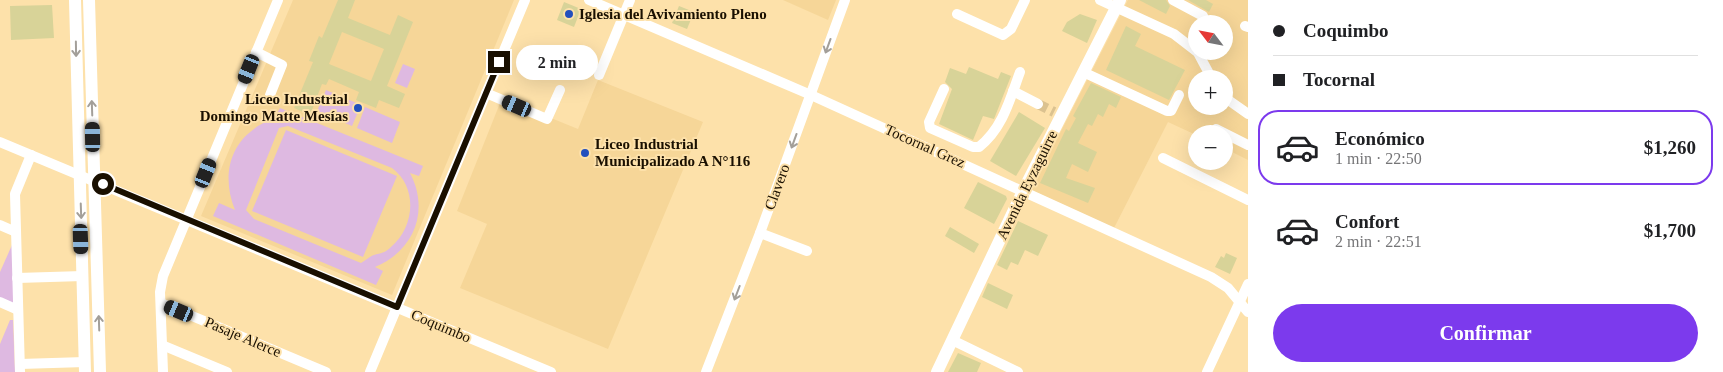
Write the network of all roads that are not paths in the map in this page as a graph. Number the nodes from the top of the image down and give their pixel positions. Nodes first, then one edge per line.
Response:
1 (278, 0) edge
2 (525, 0) edge
3 (588, 0) edge
4 (630, 0) edge
5 (845, 0) edge
6 (1025, 0) edge
7 (1100, 0) edge
8 (1173, 0) edge
9 (89, 1) edge
10 (1118, 4) edge
11 (75, 6) edge
12 (957, 14) dead end
13 (624, 15) junction
14 (1202, 15) edge
15 (1188, 44) edge
16 (256, 52) junction
17 (1020, 72) dead end
18 (1084, 72) junction
19 (599, 75) dead end
20 (944, 88) dead end
21 (560, 90) dead end
22 (1013, 91) junction
23 (486, 93) junction
24 (270, 95) dead end
25 (810, 95) junction
26 (1179, 95) dead end
27 (1233, 103) edge
28 (1038, 104) tunnel mouth
29 (1248, 114) edge
30 (1233, 137) edge
31 (0, 142) edge
32 (961, 142) junction
33 (1248, 145) edge
34 (31, 155) junction
35 (1163, 158) dead end
36 (953, 159) junction
37 (79, 175) junction
38 (94, 181) junction
39 (1023, 191) junction
40 (1248, 200) edge
41 (187, 219) junction
42 (0, 226) edge
43 (16, 232) junction
44 (760, 233) junction
45 (807, 251) dead end
46 (82, 276) junction
47 (17, 278) junction
48 (1248, 284) edge
49 (0, 302) edge
50 (1240, 302) junction
51 (161, 303) junction
52 (397, 307) junction
53 (18, 310) junction
54 (1248, 312) edge
55 (952, 340) junction
56 (162, 345) junction
57 (85, 367) edge
58 (20, 368) edge
59 (100, 372) edge
60 (163, 372) edge
61 (227, 372) edge
62 (326, 372) edge
63 (370, 372) edge
64 (550, 372) edge
65 (706, 372) edge
66 (937, 372) edge
67 (1018, 372) edge
68 (1207, 372) edge

1 - 16 street
2 - 23 street
3 - 13 street, Tocornal Grez
4 - 13 street
5 -> 25 street, Clavero
6 - 12 street
7 - 10 street
8 - 14 street
9 - 11 street
38 -> 9 main road
10 - 15 street
10 - 18 main road, Avenida Eyzaguirre
11 -> 37 main road
13 - 19 street
13 - 25 street, Tocornal Grez
16 - 24 street
16 - 41 street
17 - 22 street
18 - 26 street
18 - 39 main road, Avenida Eyzaguirre
20 - 32 street
21 - 23 street
22 - 28 street
22 - 32 street
23 - 52 street
25 - 36 street, Tocornal Grez
25 -> 44 street, Clavero
27 - 29 street
30 - 33 street
31 - 34 street, Coquimbo
32 - 36 street
34 - 37 street, Coquimbo
34 - 43 street
35 - 40 street
36 - 39 street, Tocornal Grez
37 - 38 street, Coquimbo
37 -> 46 main road
38 - 41 street, Coquimbo
59 -> 38 main road
39 - 50 street, Tocornal Grez
39 - 55 main road, Avenida Eyzaguirre
41 - 51 street
41 - 52 street, Coquimbo
42 - 43 street
43 - 47 street
44 - 45 street
44 -> 65 street, Clavero
46 - 47 street
46 - 57 main road
47 - 53 street
48 - 50 street
49 - 53 street
50 - 54 street, Tocornal Grez
50 - 68 street
51 - 56 street
51 - 62 street, Pasaje Alerce
52 - 63 street
52 - 64 street, Coquimbo
53 - 58 street
55 - 66 main road, Avenida Eyzaguirre
55 - 67 street
56 - 60 street
56 - 61 street
57 - 58 street

